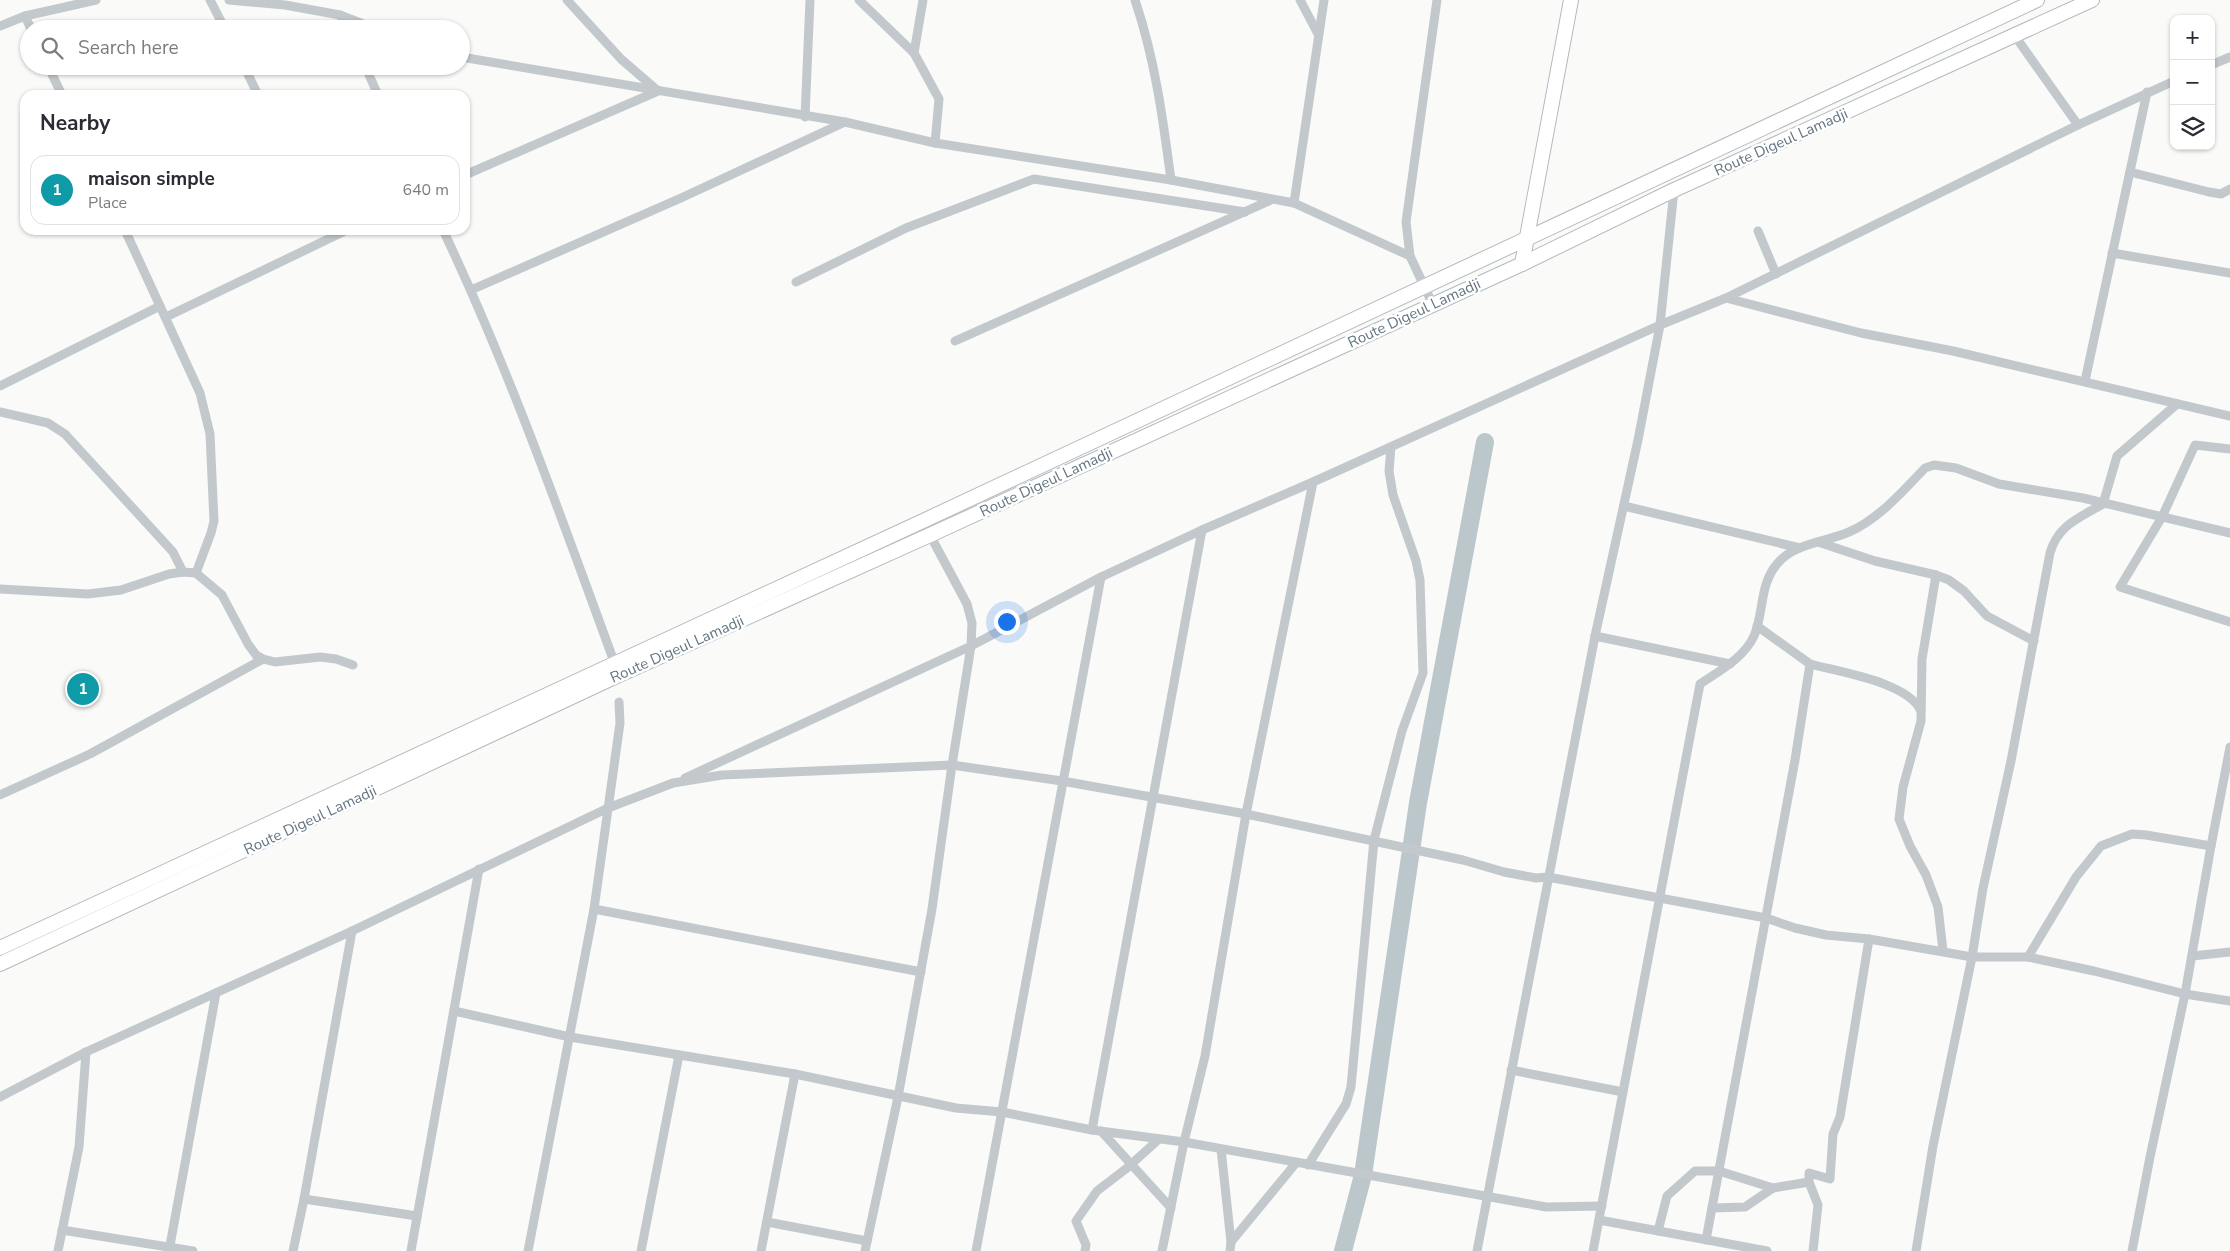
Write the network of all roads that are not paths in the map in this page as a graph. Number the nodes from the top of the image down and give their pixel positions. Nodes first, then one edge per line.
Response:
1 (96, 0) edge
2 (210, 0) edge
3 (229, 0) edge
4 (567, 0) edge
5 (810, 0) edge
6 (858, 0) edge
7 (923, 0) edge
8 (1135, 0) edge
9 (1300, 0) edge
10 (1324, 0) edge
11 (1437, 0) edge
12 (1571, 0) edge
13 (2037, 0) edge
14 (2092, 0) edge
15 (340, 15) junction
16 (25, 16) junction
17 (27, 20) edge
18 (220, 20) edge
19 (342, 20) edge
20 (353, 20) edge
21 (0, 26) edge
22 (1319, 34) junction
23 (2015, 36) junction
24 (914, 53) junction
25 (2230, 57) edge
26 (470, 59) edge
27 (2215, 63) edge
28 (52, 75) edge
29 (248, 75) edge
30 (368, 75) edge
31 (2170, 83) edge
32 (60, 90) edge
33 (256, 90) edge
34 (376, 90) edge
35 (658, 91) junction
36 (2147, 92) junction
37 (805, 117) junction
38 (845, 122) junction
39 (2078, 125) junction
40 (935, 143) junction
41 (2130, 172) junction
42 (470, 173) edge
43 (1171, 180) junction
44 (2230, 189) edge
45 (1674, 190) junction
46 (1271, 200) junction
47 (1294, 203) junction
48 (1245, 212) junction
49 (1758, 231) dead end
50 (127, 235) edge
51 (326, 235) edge
52 (445, 235) edge
53 (1527, 239) junction
54 (2112, 253) junction
55 (1410, 256) junction
56 (1522, 264) junction
57 (2230, 273) edge
58 (1776, 274) junction
59 (796, 282) dead end
60 (1424, 286) junction
61 (471, 290) junction
62 (1726, 298) junction
63 (1433, 305) junction
64 (160, 306) junction
65 (166, 317) junction
66 (1660, 325) junction
67 (955, 341) dead end
68 (2085, 381) junction
69 (0, 386) edge
70 (2178, 404) junction
71 (0, 412) edge
72 (2230, 416) edge
73 (1391, 447) junction
74 (2230, 450) edge
75 (1313, 482) junction
76 (2103, 504) junction
77 (1624, 506) junction
78 (2162, 517) junction
79 (1202, 530) junction
80 (2230, 533) edge
81 (930, 535) junction
82 (1818, 542) junction
83 (1800, 548) junction
84 (184, 572) junction
85 (196, 573) junction
86 (1936, 575) junction
87 (1101, 577) junction
88 (0, 589) edge
89 (2230, 622) edge
90 (1757, 626) junction
91 (1595, 636) junction
92 (2034, 641) junction
93 (970, 646) junction
94 (263, 659) junction
95 (1730, 664) junction
96 (1810, 664) junction
97 (353, 665) dead end
98 (617, 669) junction
99 (619, 702) dead end
100 (1921, 712) junction
101 (2230, 747) edge
102 (952, 764) junction
103 (1062, 781) junction
104 (673, 784) junction
105 (0, 795) edge
106 (1153, 798) junction
107 (608, 808) junction
108 (1246, 814) junction
109 (1374, 840) junction
110 (2210, 846) junction
111 (479, 869) junction
112 (1548, 877) junction
113 (1659, 899) junction
114 (594, 909) junction
115 (1766, 918) junction
116 (352, 931) junction
117 (1869, 939) junction
118 (0, 948) edge
119 (1943, 951) junction
120 (2230, 952) edge
121 (2192, 956) junction
122 (1972, 957) junction
123 (2028, 957) junction
124 (0, 964) edge
125 (921, 972) junction
126 (216, 993) junction
127 (2185, 994) junction
128 (2230, 1001) edge
129 (454, 1011) junction
130 (570, 1037) junction
131 (86, 1052) junction
132 (680, 1055) junction
133 (1511, 1070) junction
134 (795, 1074) junction
135 (1623, 1092) junction
136 (0, 1097) edge
137 (898, 1097) junction
138 (1002, 1112) junction
139 (1096, 1131) junction
140 (1160, 1139) junction
141 (1184, 1142) junction
142 (1221, 1149) junction
143 (1296, 1163) junction
144 (1130, 1165) junction
145 (1308, 1165) junction
146 (1719, 1171) junction
147 (1809, 1182) junction
148 (1773, 1188) junction
149 (1488, 1198) junction
150 (304, 1199) junction
151 (1602, 1206) junction
152 (1171, 1208) junction
153 (1712, 1208) junction
154 (418, 1216) junction
155 (1599, 1220) junction
156 (767, 1222) junction
157 (62, 1230) junction
158 (1658, 1231) junction
159 (1706, 1240) junction
160 (867, 1241) junction
161 (1230, 1247) edge
162 (170, 1249) edge
163 (1761, 1250) edge
164 (58, 1251) edge
165 (193, 1251) edge
166 (293, 1251) edge
167 (411, 1251) edge
168 (528, 1251) edge
169 (641, 1251) edge
170 (761, 1251) edge
171 (865, 1251) edge
172 (976, 1251) edge
173 (1085, 1251) edge
174 (1162, 1251) edge
175 (1477, 1251) edge
176 (1593, 1251) edge
177 (1813, 1251) edge
178 (1916, 1251) edge
179 (2132, 1251) edge

1 - 16 street
2 - 18 street
3 - 15 street
4 - 35 street
5 - 37 street
6 - 24 street
7 - 24 street
8 - 43 street
9 - 22 street
10 - 22 street
11 - 55 street
12 - 53 main road
13 - 53 main road, Route Digeul Lamadji
14 - 23 main road, Route Digeul Lamadji
15 - 19 street
15 - 20 street
16 - 17 street
16 - 21 street
22 - 47 street
23 - 39 street
23 - 45 main road, Route Digeul Lamadji
24 - 40 street
25 - 27 street
26 - 35 street
28 - 32 street
29 - 33 street
30 - 34 street
31 - 36 street
35 - 37 street
35 - 42 street
36 - 39 street
36 - 41 street
37 - 38 street
38 - 40 street
38 - 61 street
39 - 58 street
40 - 43 street
41 - 44 street
41 - 54 street
43 - 46 street
45 - 56 main road, Route Digeul Lamadji
45 - 66 street
46 - 47 street
46 - 48 street
47 - 55 street
48 - 59 street
48 - 67 street
49 - 58 street
50 - 64 street
51 - 65 street
52 - 61 street
53 - 56 main road
53 - 60 main road, Route Digeul Lamadji
54 - 57 street
54 - 68 street
55 - 60 street
56 - 63 main road, Route Digeul Lamadji
58 - 62 street
60 - 63 street
60 - 98 main road, Route Digeul Lamadji
61 - 98 street
62 - 66 street
62 - 68 street
63 - 81 main road, Route Digeul Lamadji
64 - 65 street
64 - 69 street
65 - 85 street
66 - 73 street
66 - 77 street
68 - 70 street
70 - 72 street
70 - 76 street
71 - 84 street
73 - 75 street
73 - 109 street
74 - 78 street
75 - 79 street
75 - 108 street
76 - 78 street
76 - 82 street
76 - 92 street
77 - 83 street
77 - 91 street
78 - 80 street
78 - 89 street
79 - 87 street
79 - 106 street
81 - 93 street
81 - 98 main road, Route Digeul Lamadji
82 - 83 street
82 - 86 street
83 - 90 street
84 - 85 street
84 - 88 street
85 - 94 street
86 - 92 street
86 - 100 street
87 - 93 street
87 - 103 street
90 - 95 street
90 - 96 street
91 - 95 street
91 - 112 street
92 - 122 street
93 - 102 street
93 - 104 street
94 - 97 street
94 - 105 street
95 - 113 street
96 - 100 street
96 - 115 street
98 - 118 main road, Route Digeul Lamadji
98 - 124 main road, Route Digeul Lamadji
99 - 107 street
100 - 119 street
101 - 110 street
102 - 103 street
102 - 104 street
102 - 125 street
103 - 106 street
103 - 138 street
104 - 107 street
106 - 108 street
106 - 139 street
107 - 111 street
107 - 114 street
108 - 109 street
108 - 141 street
109 - 112 street
109 - 145 street
110 - 121 street
110 - 123 street
111 - 116 street
111 - 129 street
112 - 113 street
112 - 133 street
113 - 115 street
113 - 135 street
114 - 125 street
114 - 130 street
115 - 117 street
115 - 146 street
116 - 126 street
116 - 150 street
117 - 119 street
117 - 147 street
119 - 122 street
120 - 121 street
121 - 127 street
122 - 123 street
122 - 178 street
123 - 127 street
125 - 137 street
126 - 131 street
126 - 162 street
127 - 128 street
127 - 179 street
129 - 130 street
129 - 154 street
130 - 132 street
130 - 168 street
131 - 136 street
131 - 157 street
132 - 134 street
132 - 169 street
133 - 135 street
133 - 149 street
134 - 137 street
134 - 156 street
135 - 151 street
137 - 138 street
137 - 160 street
138 - 139 street
138 - 172 street
139 - 140 street
139 - 144 street
140 - 141 street
140 - 144 street
141 - 142 street
141 - 152 street
142 - 143 street
142 - 161 street
143 - 145 street
143 - 161 street
144 - 152 street
144 - 173 street
145 - 149 street
146 - 148 street
146 - 153 street
146 - 158 street
147 - 148 street
147 - 177 street
148 - 153 street
149 - 151 street
149 - 175 street
150 - 154 street
150 - 166 street
151 - 155 street
152 - 174 street
153 - 159 street
154 - 167 street
155 - 158 street
155 - 176 street
156 - 160 street
156 - 170 street
157 - 162 street
157 - 164 street
158 - 159 street
159 - 163 street
160 - 171 street
162 - 165 street

